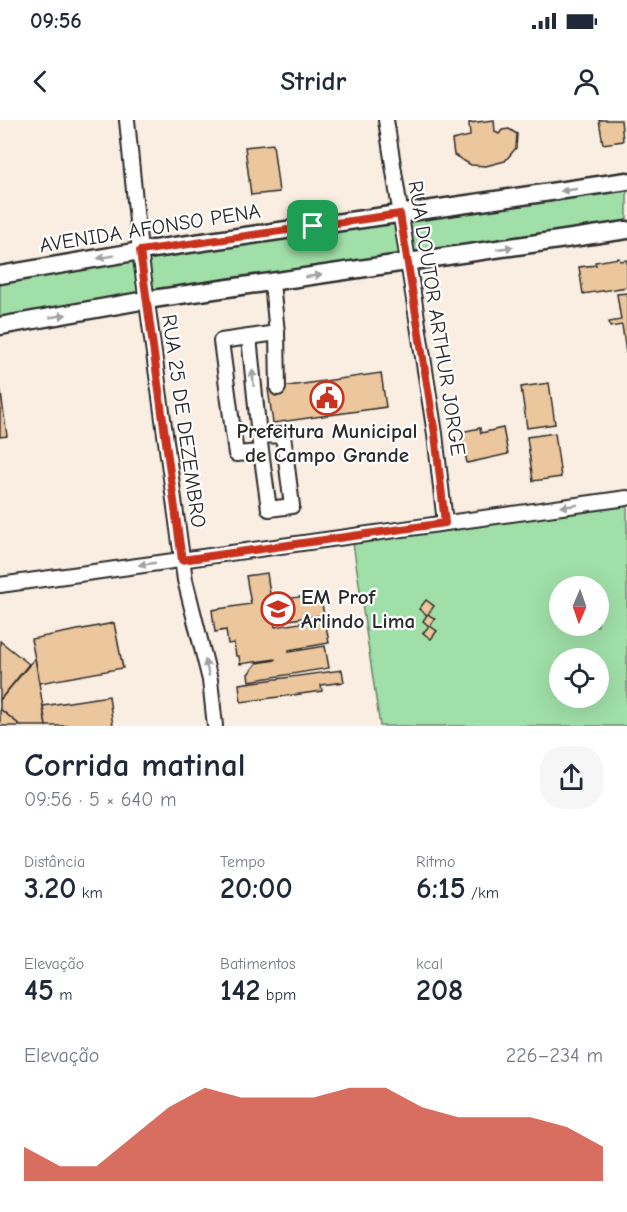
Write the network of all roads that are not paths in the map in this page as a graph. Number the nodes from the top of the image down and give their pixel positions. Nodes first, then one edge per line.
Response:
1 (127, 120) edge
2 (386, 120) edge
3 (627, 181) edge
4 (400, 214) junction
5 (627, 230) edge
6 (140, 251) junction
7 (407, 262) junction
8 (0, 275) edge
9 (272, 283) junction
10 (146, 300) junction
11 (0, 326) edge
12 (277, 333) junction
13 (249, 337) junction
14 (278, 388) dead end
15 (259, 436) junction
16 (260, 452) junction
17 (627, 498) edge
18 (445, 523) junction
19 (182, 560) junction
20 (0, 585) edge
21 (215, 726) edge

1 - 6 street, RUA 25 DE DEZEMBRO
2 - 4 street, RUA DOUTOR ARTHUR JORGE
3 -> 4 main road, AVENIDA AFONSO PENA
4 - 6 main road, AVENIDA AFONSO PENA
4 - 7 street, RUA DOUTOR ARTHUR JORGE
7 -> 5 main road
6 -> 8 main road, AVENIDA AFONSO PENA
6 - 10 street, RUA 25 DE DEZEMBRO
9 -> 7 main road
7 - 18 street, RUA DOUTOR ARTHUR JORGE
9 - 10 main road
9 - 12 street
11 -> 10 main road
10 - 19 street, RUA 25 DE DEZEMBRO
12 - 13 street
12 - 14 street
15 -> 13 street
13 - 16 street
15 - 16 street
15 - 16 street
17 -> 18 street
18 - 19 street
19 -> 20 street
21 -> 19 street, RUA 25 DE DEZEMBRO

